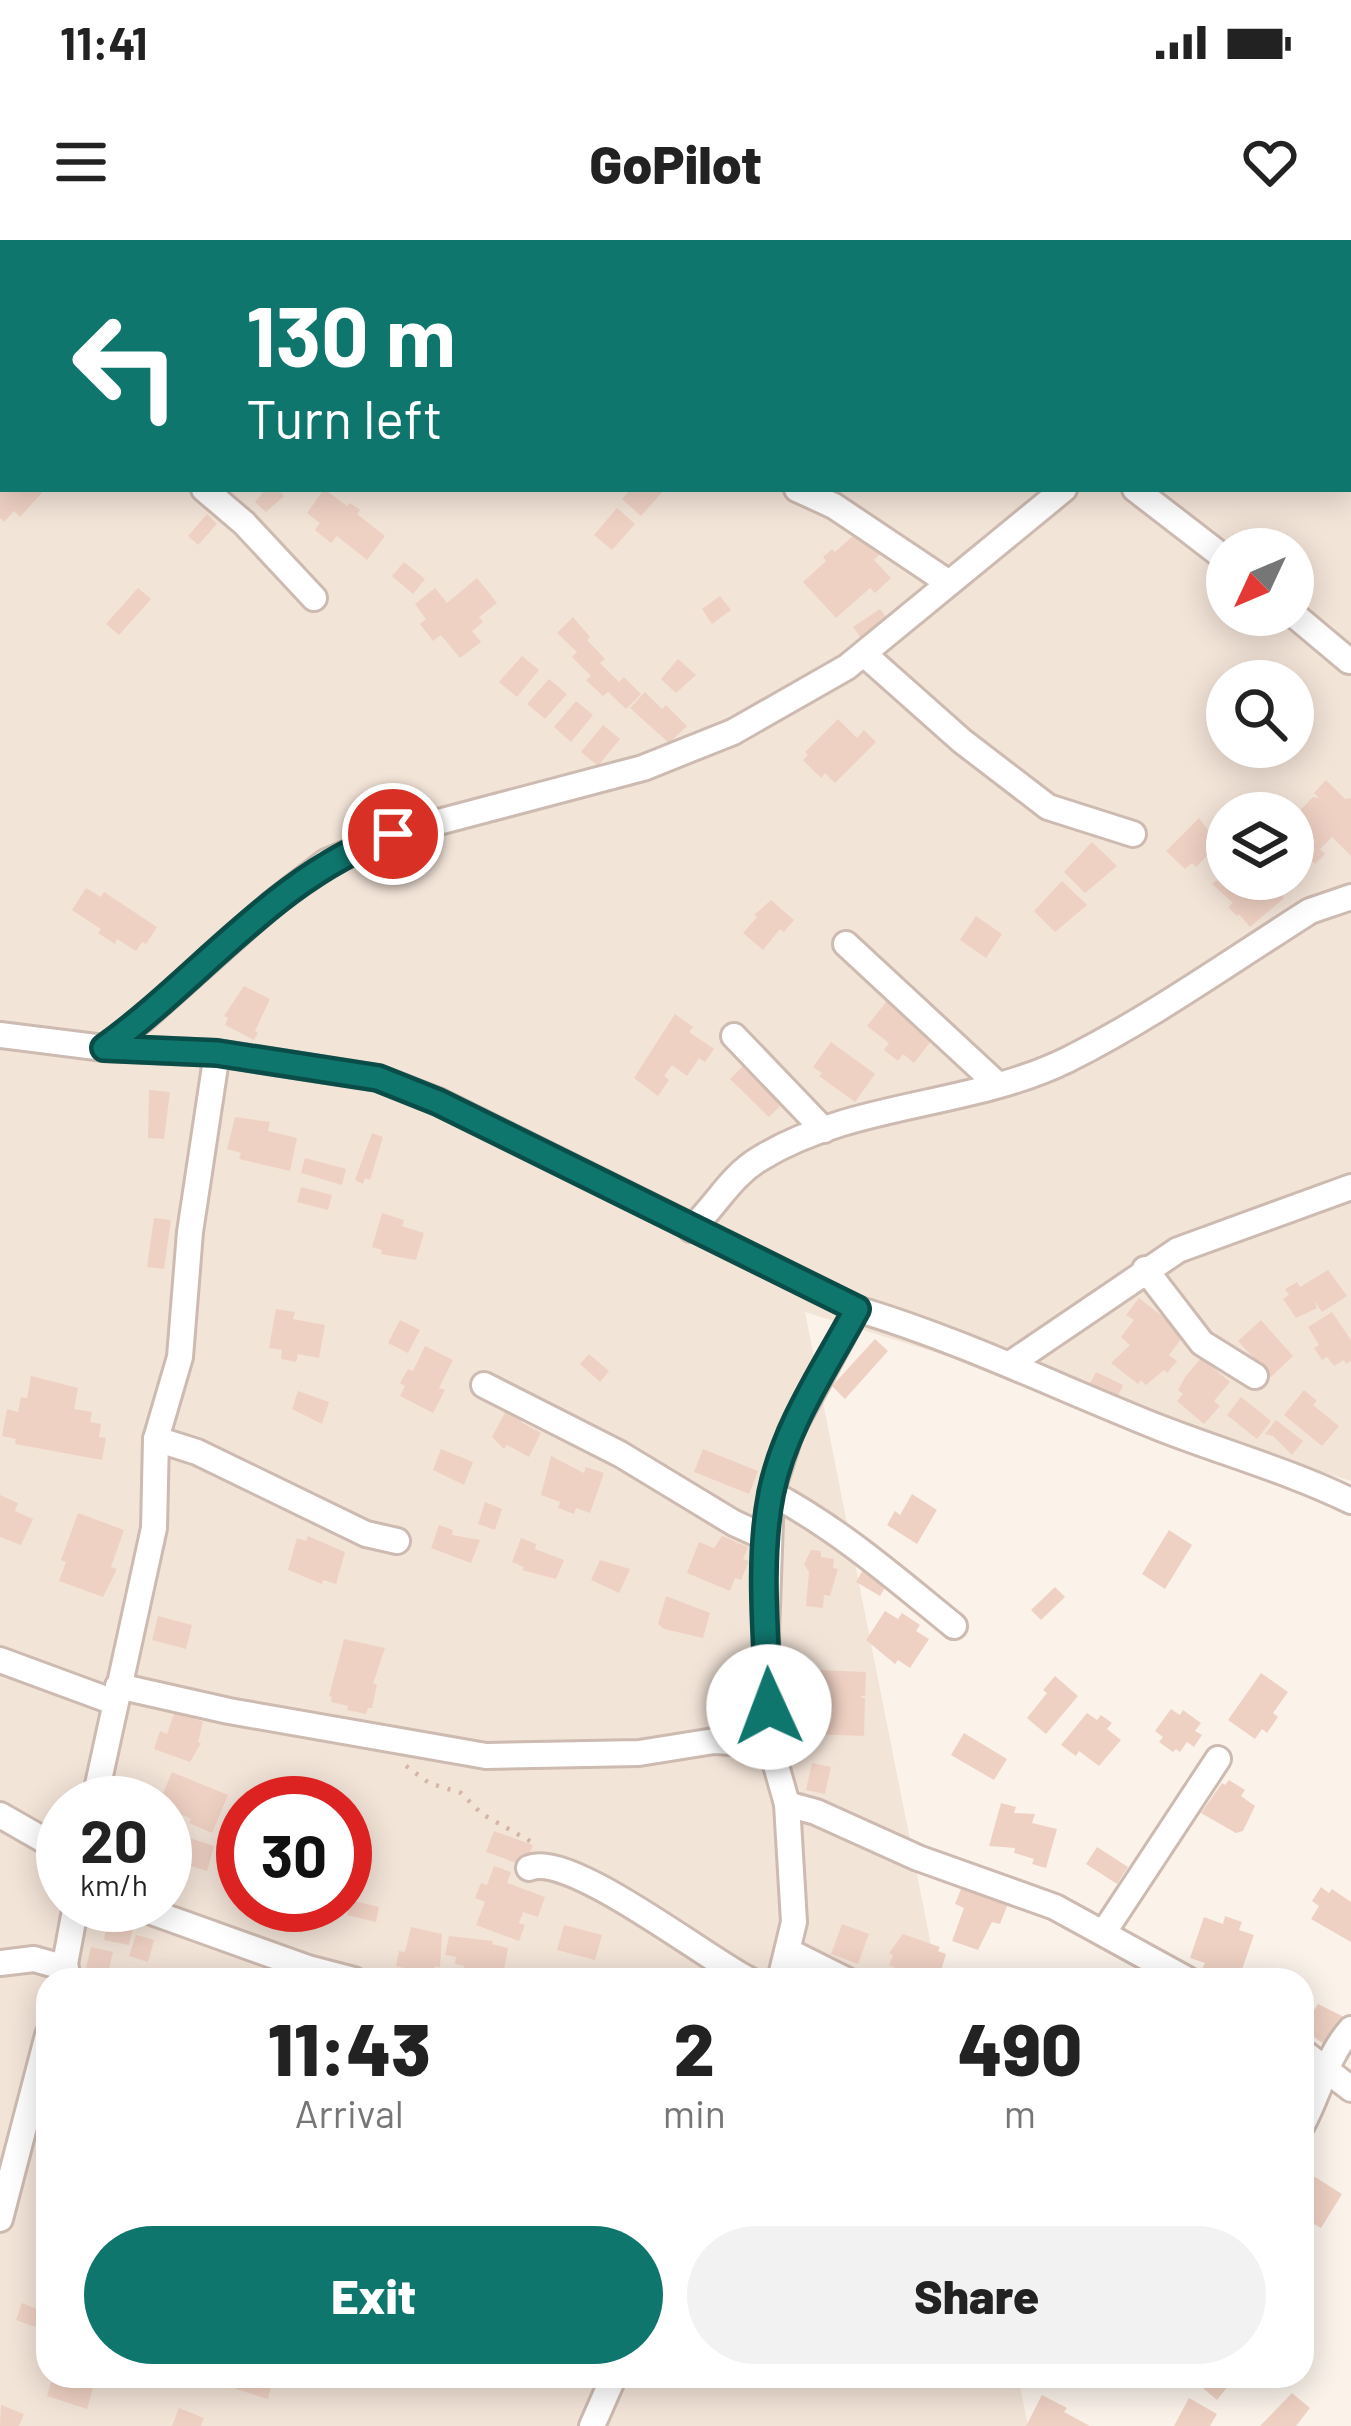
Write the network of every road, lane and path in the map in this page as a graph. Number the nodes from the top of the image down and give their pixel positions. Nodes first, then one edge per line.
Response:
1 (208, 492) edge
2 (804, 492) edge
3 (1060, 492) edge
4 (1139, 492) edge
5 (1206, 544) edge
6 (949, 583) junction
7 (314, 598) dead end
8 (1314, 632) edge
9 (864, 654) junction
10 (1349, 661) edge
11 (1133, 834) dead end
12 (1351, 897) edge
13 (846, 944) dead end
14 (0, 1034) edge
15 (734, 1036) dead end
16 (104, 1048) junction
17 (217, 1053) junction
18 (997, 1084) junction
19 (824, 1130) junction
20 (1351, 1187) edge
21 (691, 1229) junction
22 (1144, 1270) junction
23 (857, 1309) junction
24 (1010, 1364) junction
25 (1255, 1376) dead end
26 (484, 1385) dead end
27 (155, 1439) junction
28 (771, 1493) junction
29 (1351, 1501) edge
30 (767, 1538) junction
31 (398, 1541) dead end
32 (954, 1626) dead end
33 (0, 1660) edge
34 (116, 1694) junction
35 (770, 1744) junction
36 (1218, 1759) dead end
37 (398, 1760) dead end
38 (99, 1776) edge
39 (787, 1804) junction
40 (0, 1814) edge
41 (36, 1835) edge
42 (540, 1866) joint
43 (192, 1926) edge
44 (71, 1932) edge
45 (1104, 1932) junction
46 (788, 1951) junction
47 (0, 1964) edge
48 (52, 1968) edge
49 (65, 1968) edge
50 (308, 1968) edge
51 (729, 1968) edge
52 (783, 1968) edge
53 (822, 1968) edge
54 (1167, 1968) edge
55 (1351, 2029) edge
56 (1314, 2059) edge
57 (1324, 2066) junction
58 (1351, 2089) edge
59 (1314, 2103) edge
60 (36, 2110) edge
61 (0, 2219) edge
62 (609, 2388) edge
63 (592, 2426) edge

1 - 7 street
2 - 6 street
3 - 6 street
4 - 5 street
6 - 9 street
8 - 10 street
9 - 11 street
9 - 16 street
12 - 18 street
13 - 18 street
14 - 16 street
15 - 19 street
16 - 17 street
17 - 21 street
17 - 27 street
18 - 19 street
19 - 21 street
20 - 22 street
21 - 23 street
22 - 24 street
22 - 25 street
23 - 24 street
23 - 28 street
24 - 29 street
26 - 30 street
27 - 31 street
27 - 34 street
28 - 30 street
28 - 32 street
30 - 35 street
33 - 34 street
34 - 35 street
34 - 38 street
35 - 39 street
36 - 45 street
37 - 42 path
39 - 45 street
39 - 46 street
40 - 41 street
42 - 51 street
43 - 50 street
44 - 49 street
45 - 54 street
46 - 52 street
46 - 53 street
47 - 48 street
55 - 57 street
56 - 57 street
57 - 58 street
57 - 59 street
60 - 61 street
62 - 63 street

